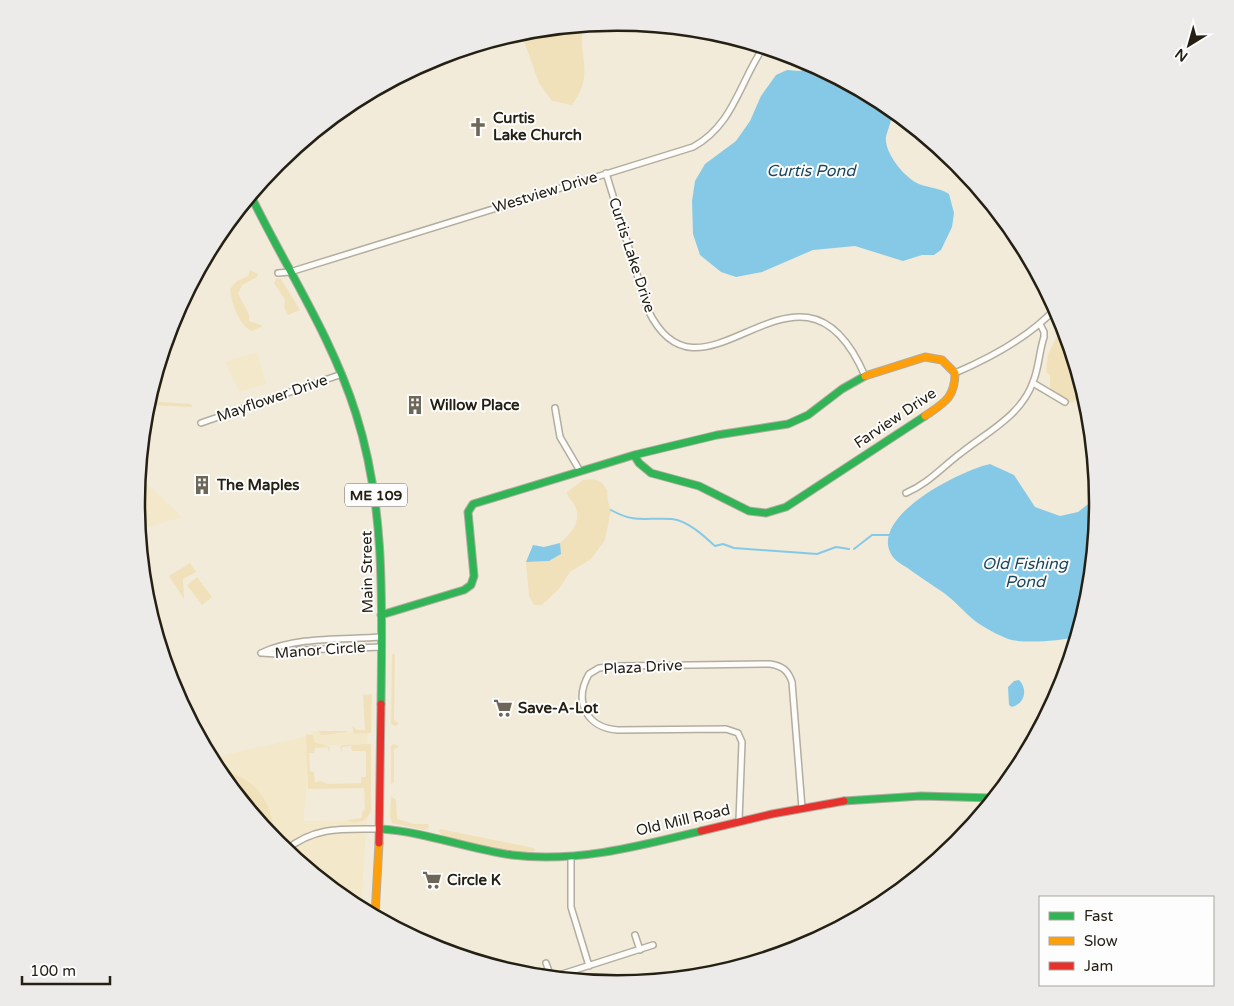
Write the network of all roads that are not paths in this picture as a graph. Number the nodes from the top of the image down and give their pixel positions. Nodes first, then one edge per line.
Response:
1 (760, 53) edge
2 (606, 173) junction
3 (254, 202) edge
4 (290, 272) junction
5 (278, 273) dead end
6 (1050, 314) edge
7 (1040, 324) junction
8 (955, 373) junction
9 (342, 374) junction
10 (864, 376) junction
11 (1033, 383) junction
12 (1065, 402) dead end
13 (555, 408) dead end
14 (201, 423) dead end
15 (634, 455) junction
16 (580, 471) junction
17 (906, 492) dead end
18 (381, 615) junction
19 (382, 638) junction
20 (382, 647) junction
21 (985, 798) edge
22 (802, 808) junction
23 (739, 822) junction
24 (381, 829) junction
25 (292, 845) edge
26 (570, 856) junction
27 (375, 908) edge
28 (636, 935) dead end
29 (654, 945) dead end
30 (640, 950) junction
31 (546, 963) dead end
32 (589, 966) junction
33 (549, 970) edge
34 (568, 972) edge

1 - 2 street, Westview Drive
2 - 4 street, Westview Drive
2 - 10 street, Curtis Lake Drive
3 - 4 main road, Main Street / ME 109
4 - 5 street, Westview Drive
4 - 9 main road, Main Street / ME 109
6 - 7 street
7 - 8 street
7 - 11 street
8 - 10 main road
8 - 15 main road, Farview Drive
9 - 14 street, Mayflower Drive
9 - 18 main road, Main Street / ME 109
10 - 15 main road
11 - 12 street
11 - 17 street
13 - 16 street
15 - 16 main road
16 - 18 main road
18 - 19 main road, Main Street / ME 109
19 - 20 main road, Main Street / ME 109
19 - 20 street, Manor Circle
20 - 24 main road, Main Street / ME 109
21 - 22 main road, Old Mill Road
22 - 23 main road, Old Mill Road
22 - 23 street, Plaza Drive
23 - 26 main road, Old Mill Road
24 - 25 street
24 - 26 main road, Old Mill Road
24 - 27 main road, Main Street / ME 109
26 - 32 street
28 - 30 street
29 - 30 street
30 - 32 street
31 - 33 street
32 - 34 street

